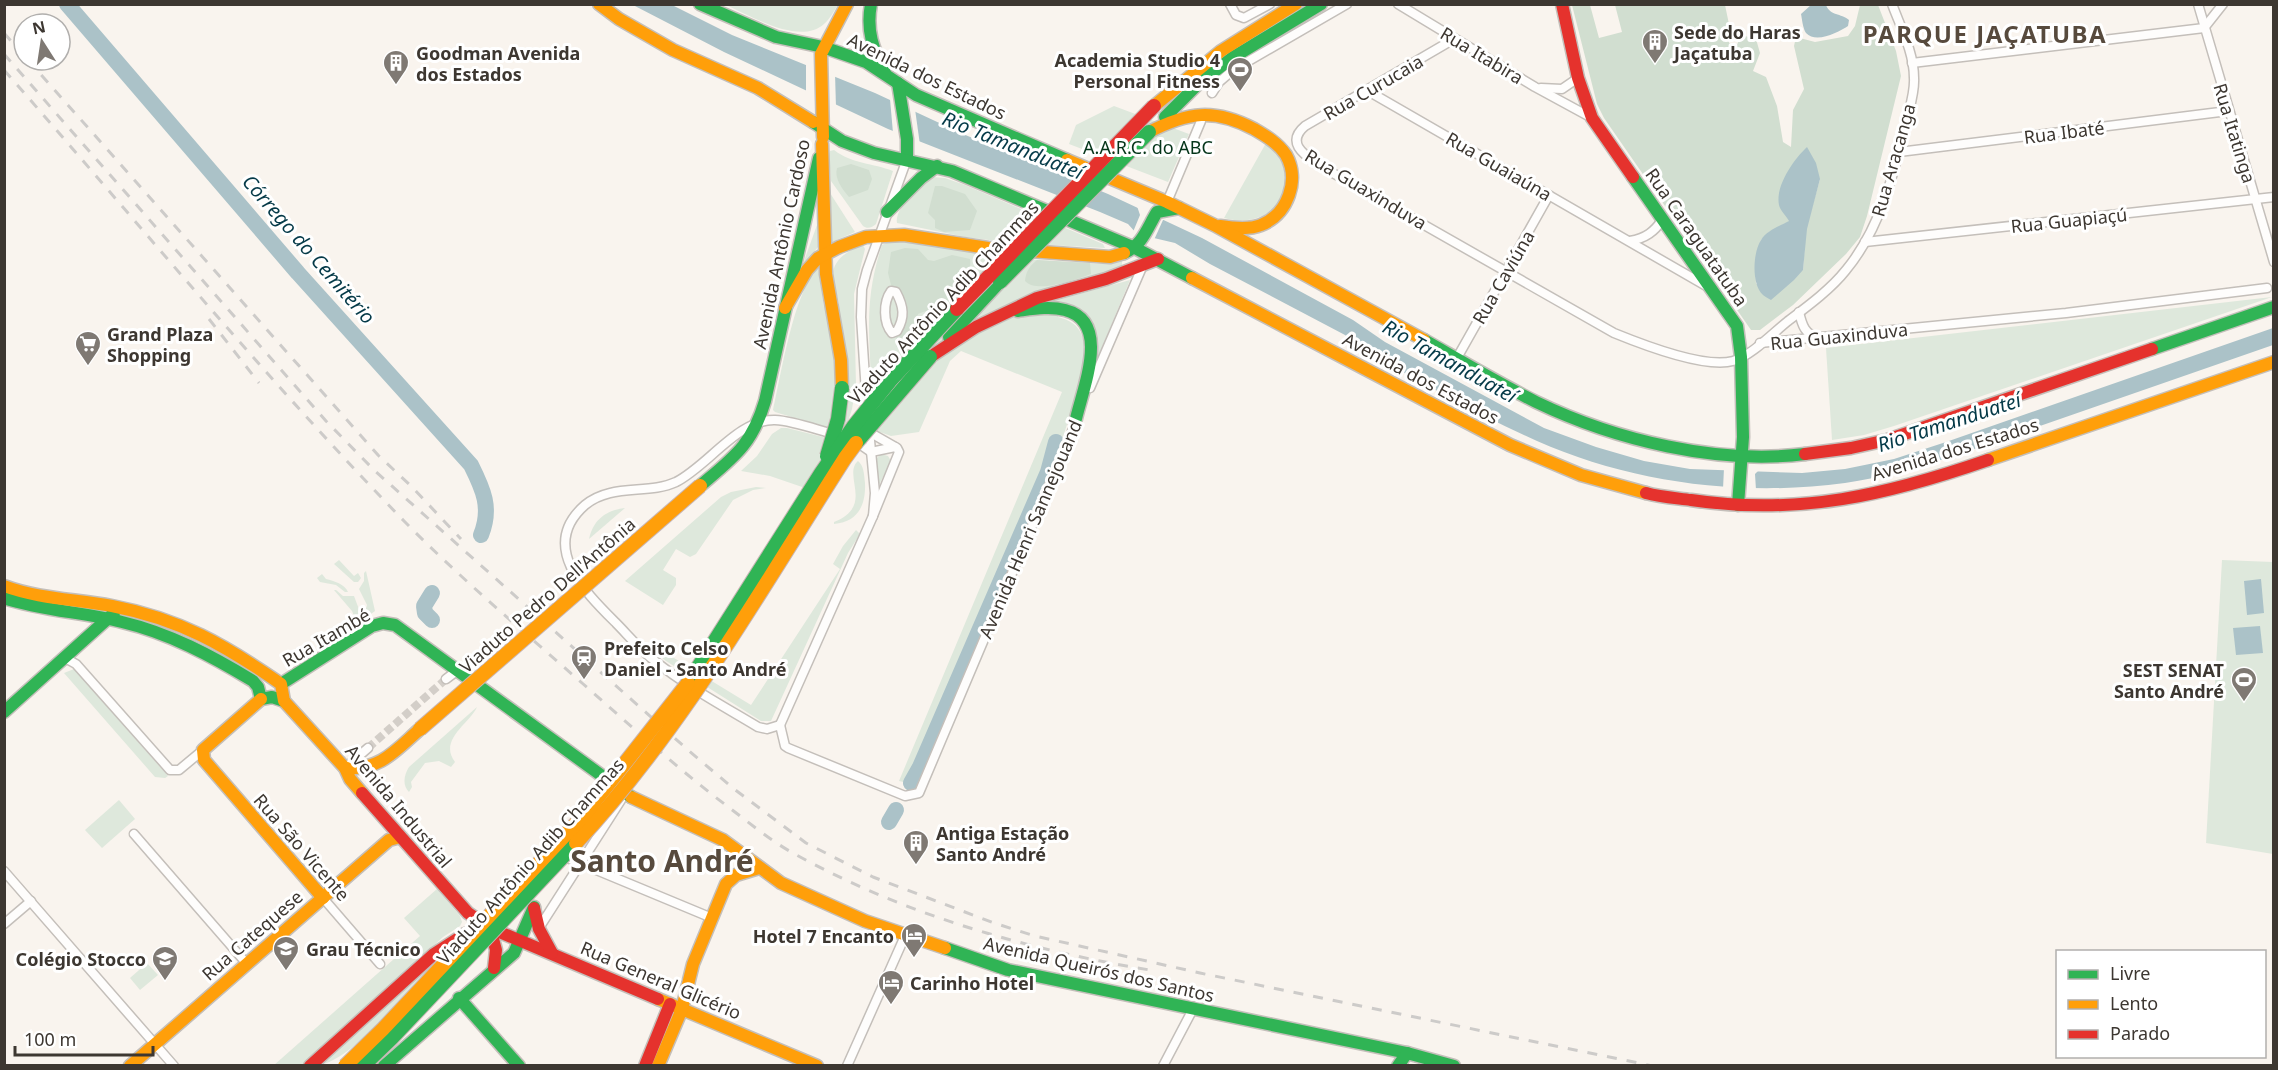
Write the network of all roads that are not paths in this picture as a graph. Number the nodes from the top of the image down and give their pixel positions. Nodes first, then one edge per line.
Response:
1 (599, 4) edge
2 (700, 4) edge
3 (847, 4) edge
4 (871, 4) edge
5 (1230, 4) edge
6 (1270, 4) edge
7 (1296, 4) edge
8 (1321, 4) edge
9 (1347, 4) edge
10 (1398, 4) edge
11 (1562, 4) edge
12 (1892, 4) edge
13 (2198, 4) edge
14 (2223, 4) edge
15 (2204, 28) junction
16 (1454, 39) junction
17 (823, 47) junction
18 (1912, 63) junction
19 (885, 73) junction
20 (1578, 78) junction
21 (898, 83) junction
22 (1535, 87) junction
23 (1368, 91) junction
24 (1212, 93) dead end
25 (2228, 111) junction
26 (1592, 118) junction
27 (1201, 121) dead end
28 (824, 129) junction
29 (1149, 132) junction
30 (1296, 139) joint
31 (822, 144) junction
32 (1899, 152) junction
33 (907, 159) junction
34 (937, 166) junction
35 (1549, 195) junction
36 (2274, 197) edge
37 (2255, 199) junction
38 (1173, 205) junction
39 (887, 212) junction
40 (1663, 219) junction
41 (1214, 225) junction
42 (878, 236) junction
43 (1629, 241) junction
44 (1865, 242) junction
45 (825, 254) junction
46 (1145, 254) junction
47 (2274, 262) edge
48 (1506, 271) junction
49 (2267, 288) dead end
50 (1712, 290) junction
51 (2274, 307) edge
52 (785, 308) junction
53 (1799, 312) junction
54 (1003, 313) junction
55 (1820, 338) junction
56 (1760, 343) junction
57 (930, 357) junction
58 (1741, 357) junction
59 (1457, 358) junction
60 (2274, 362) edge
61 (866, 382) junction
62 (758, 423) junction
63 (1075, 423) junction
64 (869, 432) junction
65 (852, 439) junction
66 (895, 447) junction
67 (871, 452) junction
68 (1741, 461) junction
69 (821, 473) junction
70 (1739, 499) junction
71 (873, 516) junction
72 (4, 586) edge
73 (4, 598) edge
74 (119, 608) junction
75 (109, 619) junction
76 (389, 624) joint
77 (65, 658) junction
78 (458, 670) junction
79 (446, 679) tunnel mouth
80 (253, 681) junction
81 (281, 684) junction
82 (261, 699) junction
83 (284, 701) junction
84 (4, 712) edge
85 (780, 725) junction
86 (368, 748) tunnel mouth
87 (203, 750) junction
88 (345, 768) junction
89 (624, 794) junction
90 (134, 834) dead end
91 (400, 837) junction
92 (565, 857) dead end
93 (581, 864) junction
94 (759, 868) junction
95 (4, 871) edge
96 (323, 898) junction
97 (31, 901) junction
98 (712, 918) junction
99 (4, 924) edge
100 (490, 928) junction
101 (539, 929) junction
102 (905, 936) junction
103 (521, 940) junction
104 (552, 953) junction
105 (247, 964) junction
106 (380, 964) dead end
107 (494, 968) junction
108 (459, 998) junction
109 (676, 1006) junction
110 (1193, 1009) junction
111 (155, 1044) junction
112 (1407, 1053) junction
113 (130, 1065) edge
114 (174, 1065) edge
115 (310, 1065) edge
116 (345, 1065) edge
117 (363, 1065) edge
118 (384, 1065) edge
119 (519, 1065) edge
120 (645, 1065) edge
121 (658, 1065) edge
122 (816, 1065) edge
123 (847, 1065) edge
124 (1163, 1065) edge
125 (1398, 1065) edge
126 (1454, 1065) edge

1 - 28 main road, Avenida dos Estados
2 - 17 main road, Avenida dos Estados
3 - 17 main road, Avenida Antônio Cardoso
4 - 19 main road
5 - 6 street
7 - 69 main road, Viaduto Antônio Adib Chammas, bridge
8 - 29 main road, Viaduto Antônio Adib Chammas
9 - 24 street
10 - 16 street, Rua Itabira
11 - 20 main road, Rua Caraguatatuba
12 - 18 street, Rua Aracanga
13 - 15 street, Rua Itatinga
14 - 15 street
15 - 18 street
15 - 25 street, Rua Itatinga
16 - 22 street, Rua Itabira
16 - 23 street, Rua Curucaia
17 - 19 main road, Avenida dos Estados
17 - 28 main road, Avenida Antônio Cardoso
18 - 32 street, Rua Aracanga
19 - 21 main road, Avenida dos Estados
20 - 22 street, Rua Itabira
20 - 26 main road, Rua Caraguatatuba
21 - 33 main road
21 - 38 main road, Avenida dos Estados
22 - 26 street, Rua Itabira
23 - 30 street, Rua Curucaia
23 - 35 street, Rua Guaiaúna
25 - 32 street, Rua Ibaté
25 - 37 street, Rua Itatinga
26 - 40 main road, Rua Caraguatatuba
27 - 38 street
28 - 31 main road, Avenida Antônio Cardoso
28 - 33 main road, Avenida dos Estados
29 - 41 main road
29 - 57 main road, Viaduto Antônio Adib Chammas, bridge
30 - 48 street, Rua Guaxinduva
31 - 45 main road
31 - 52 main road, Avenida Antônio Cardoso
32 - 44 street, Rua Aracanga
33 - 34 main road, Avenida dos Estados
33 - 39 street
34 - 39 main road
34 - 46 main road, Avenida dos Estados
35 - 43 street, Rua Guaiaúna
35 - 48 street, Rua Caviúna
36 - 37 street, Rua Guapiaçú
37 - 44 street, Rua Guapiaçú
37 - 47 street, Rua Itatinga
38 - 41 main road, Avenida dos Estados
38 - 46 main road
39 - 42 street
40 - 43 street
40 - 50 main road, Rua Caraguatatuba
41 - 59 main road, Avenida dos Estados
42 - 45 main road
42 - 46 main road
42 - 61 street
43 - 50 street, Rua Guaiaúna
44 - 53 street, Rua Aracanga
45 - 52 main road
45 - 69 main road, bridge
46 - 54 main road
46 - 63 street, Avenida Henri Sannejouand
46 - 70 main road, Avenida dos Estados
48 - 58 street, Rua Guaxinduva
48 - 59 street, Rua Caviúna
49 - 55 street, Rua Guaxinduva
50 - 58 main road, Rua Caraguatatuba
51 - 68 main road, Avenida dos Estados
52 - 62 main road, Avenida Antônio Cardoso
53 - 55 street
53 - 56 street, Rua Aracanga
54 - 57 main road
54 - 63 main road
55 - 56 street, Rua Guaxinduva
56 - 58 street, Rua Guaxinduva
57 - 117 main road, Viaduto Antônio Adib Chammas, bridge
58 - 68 main road, Rua Caraguatatuba
59 - 68 main road, Avenida dos Estados
60 - 70 main road, Avenida dos Estados
61 - 64 street
61 - 65 street
62 - 65 street
62 - 85 street
62 - 88 main road, Viaduto Pedro Dell'Antônia, bridge
63 - 85 street, Avenida Henri Sannejouand
64 - 66 street
64 - 67 street
65 - 67 street
66 - 67 street
66 - 71 street
67 - 71 street
68 - 70 main road, Rua Caraguatatuba
69 - 116 main road, Viaduto Antônio Adib Chammas, bridge
71 - 85 street
72 - 74 main road
73 - 75 main road
74 - 75 main road
74 - 81 main road
75 - 77 main road
75 - 80 main road
76 - 78 main road, Avenida Queirós dos Santos
76 - 81 main road, Rua Itambé
77 - 84 main road
77 - 87 street
78 - 79 street
78 - 89 main road, Avenida Queirós dos Santos
80 - 81 main road
80 - 82 main road
81 - 83 main road
82 - 83 main road
82 - 87 main road
83 - 88 main road, Avenida Industrial
86 - 88 street
87 - 96 main road, Rua São Vicente
88 - 91 main road, Avenida Industrial
89 - 93 street
89 - 94 main road, Avenida Queirós dos Santos
90 - 105 street
91 - 96 main road, Rua Catequese
91 - 100 main road, Avenida Industrial
92 - 93 street
93 - 98 street
93 - 101 street
94 - 98 main road
94 - 102 main road, Avenida Queirós dos Santos
95 - 97 street
96 - 105 main road, Rua Catequese
96 - 106 street, Rua São Vicente
97 - 99 street
97 - 111 street
98 - 109 main road
100 - 103 main road, Rua General Glicério
100 - 107 main road
100 - 115 main road
101 - 103 main road
101 - 104 main road
102 - 110 main road, Avenida Queirós dos Santos
102 - 123 street
103 - 104 main road, Rua General Glicério
103 - 107 main road
104 - 109 main road, Rua General Glicério
105 - 111 main road, Rua Catequese
107 - 108 main road
108 - 118 main road
108 - 119 main road
109 - 120 main road
109 - 121 main road
109 - 122 main road, Rua General Glicério
110 - 112 main road, Avenida Queirós dos Santos
110 - 124 street
111 - 113 main road, Rua Catequese
111 - 114 street
112 - 125 main road
112 - 126 main road, Avenida Queirós dos Santos

